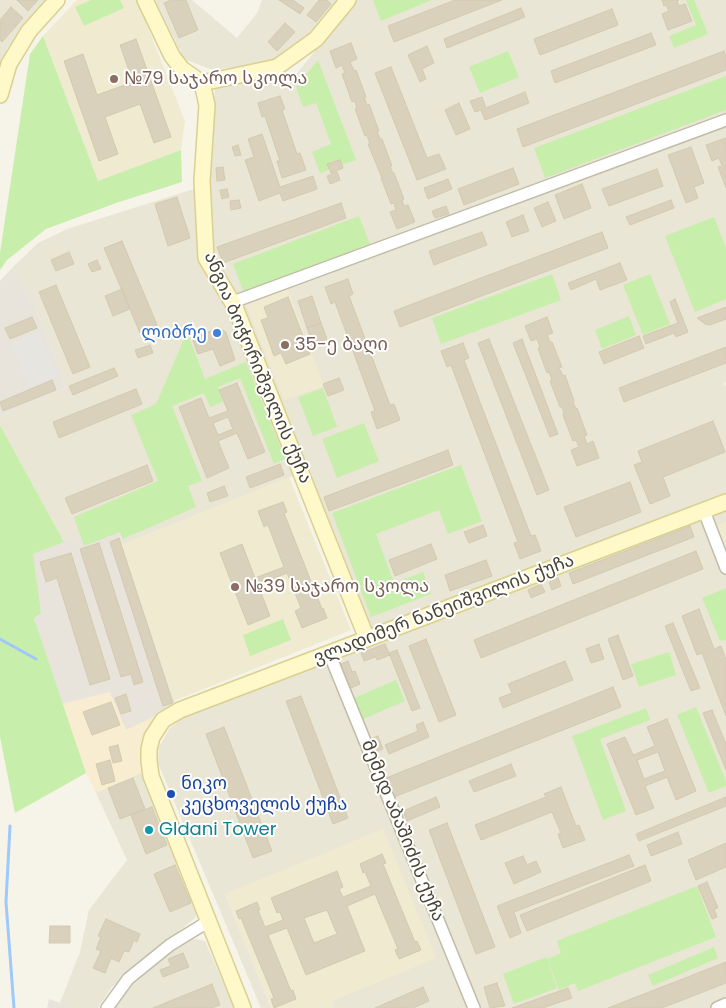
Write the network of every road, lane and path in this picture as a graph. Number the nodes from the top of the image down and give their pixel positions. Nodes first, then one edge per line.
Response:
1 (57, 0) edge
2 (145, 0) edge
3 (348, 0) edge
4 (202, 84) junction
5 (0, 94) edge
6 (726, 120) edge
7 (233, 302) junction
8 (726, 502) edge
9 (704, 511) junction
10 (726, 568) edge
11 (368, 639) junction
12 (329, 653) junction
13 (209, 921) junction
14 (726, 1004) edge
15 (107, 1008) edge
16 (243, 1008) edge
17 (474, 1008) edge
18 (717, 1008) edge

1 - 5 street
2 - 4 street
3 - 4 street
4 - 7 street, ანგია ბოჭორიშვილის ქუჩა
6 - 7 street
7 - 11 street, ანგია ბოჭორიშვილის ქუჩა
8 - 9 street, ვლადიმერ ნანეიშვილის ქუჩა
9 - 10 street
9 - 11 street, ვლადიმერ ნანეიშვილის ქუჩა
11 - 12 street, ვლადიმერ ნანეიშვილის ქუჩა
12 - 13 street, ვლადიმერ ნანეიშვილის ქუჩა
12 - 17 street, მემედ აბაშიძის ქუჩა
13 - 15 street
13 - 16 street
14 - 18 street

